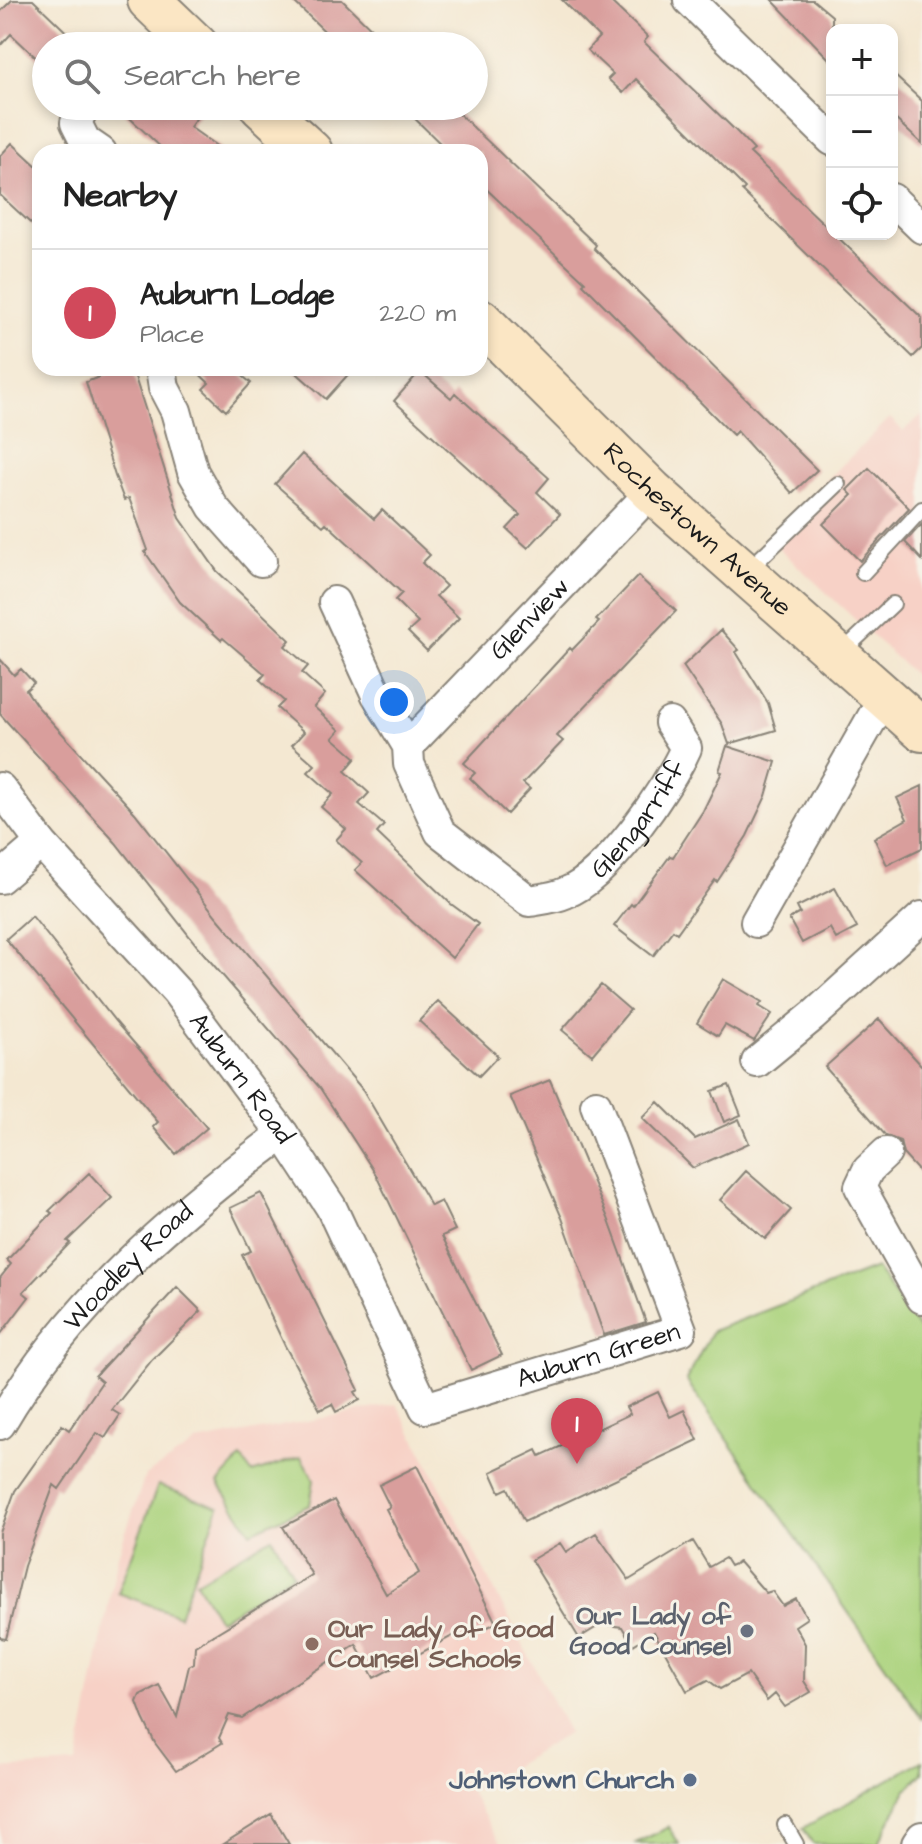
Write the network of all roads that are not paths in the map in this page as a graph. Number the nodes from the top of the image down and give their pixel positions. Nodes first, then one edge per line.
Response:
1 (689, 0) edge
2 (77, 120) edge
3 (276, 120) edge
4 (826, 134) edge
5 (89, 144) edge
6 (302, 144) edge
7 (898, 205) edge
8 (922, 228) edge
9 (488, 328) edge
10 (162, 376) edge
11 (838, 484) dead end
12 (652, 491) junction
13 (922, 509) edge
14 (261, 561) dead end
15 (863, 573) dead end
16 (743, 574) junction
17 (334, 602) dead end
18 (893, 604) dead end
19 (836, 658) junction
20 (883, 699) junction
21 (670, 723) dead end
22 (922, 730) edge
23 (408, 746) junction
24 (0, 788) edge
25 (41, 843) junction
26 (0, 878) edge
27 (922, 917) edge
28 (756, 922) dead end
29 (757, 1062) dead end
30 (596, 1105) dead end
31 (283, 1134) junction
32 (886, 1153) dead end
33 (922, 1298) edge
34 (425, 1408) joint
35 (0, 1424) edge
36 (785, 1825) dead end
37 (922, 1837) edge
38 (796, 1844) edge
39 (917, 1844) edge

1 - 4 street
2 - 5 street
3 - 6 main road
7 - 8 street
9 - 12 main road, Rochestown Avenue
10 - 14 street
11 - 16 lane
12 - 16 main road, Rochestown Avenue
12 - 23 street, Glenview
13 - 15 lane
16 - 19 main road, Rochestown Avenue
17 - 23 street
18 - 19 lane
19 - 20 main road, Rochestown Avenue
20 - 22 main road, Rochestown Avenue
20 - 28 street
21 - 23 street, Glengarriff
24 - 25 street, Auburn Road
25 - 26 street
25 - 31 street, Auburn Road
27 - 29 street
30 - 34 street, Auburn Green
31 - 34 street, Auburn Road
31 - 35 street, Woodley Road
32 - 33 street
36 - 38 lane
37 - 39 street

